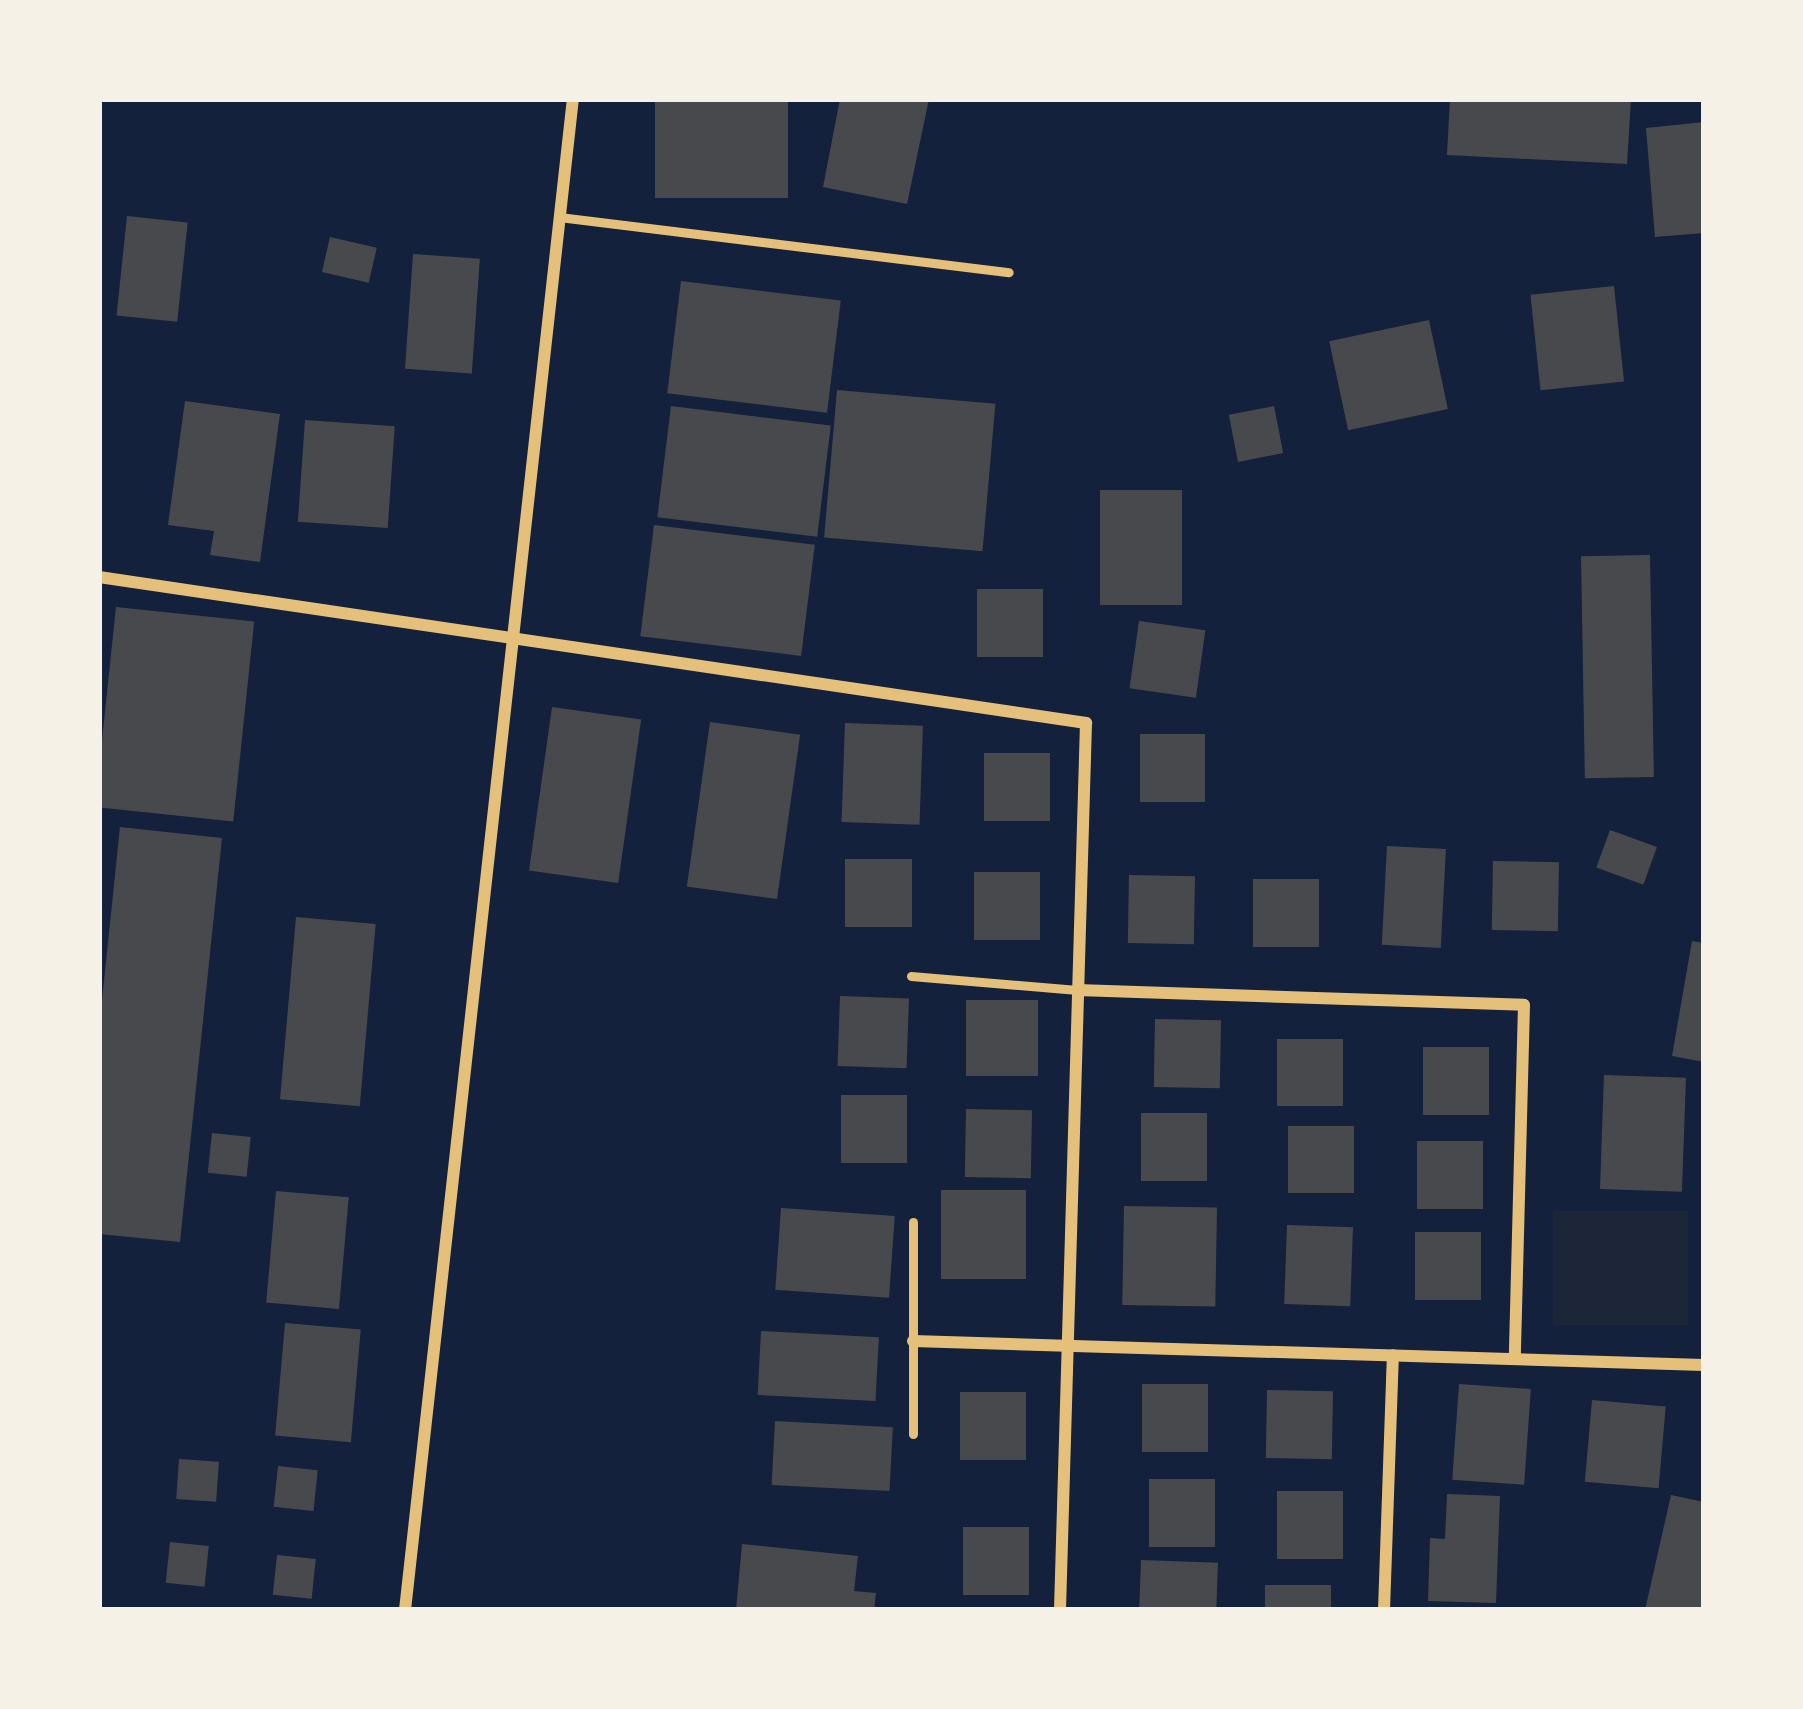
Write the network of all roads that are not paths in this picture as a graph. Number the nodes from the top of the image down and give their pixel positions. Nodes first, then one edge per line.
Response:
1 (573, 99) edge
2 (560, 217) junction
3 (1010, 272) dead end
4 (99, 577) edge
5 (510, 640) junction
6 (911, 976) dead end
7 (1078, 990) junction
8 (913, 1222) dead end
9 (913, 1341) junction
10 (1067, 1348) junction
11 (1393, 1355) junction
12 (1515, 1359) junction
13 (1704, 1365) edge
14 (913, 1434) dead end
15 (405, 1610) edge
16 (1060, 1610) edge
17 (1384, 1610) edge

1 - 2 street
2 - 3 lane
2 - 5 street
4 - 5 street
5 - 7 street
5 - 15 street
6 - 7 lane
7 - 10 street
7 - 12 street
8 - 9 lane
9 - 10 street
9 - 14 lane
10 - 11 street
10 - 16 street
11 - 12 street
11 - 17 street
12 - 13 street

